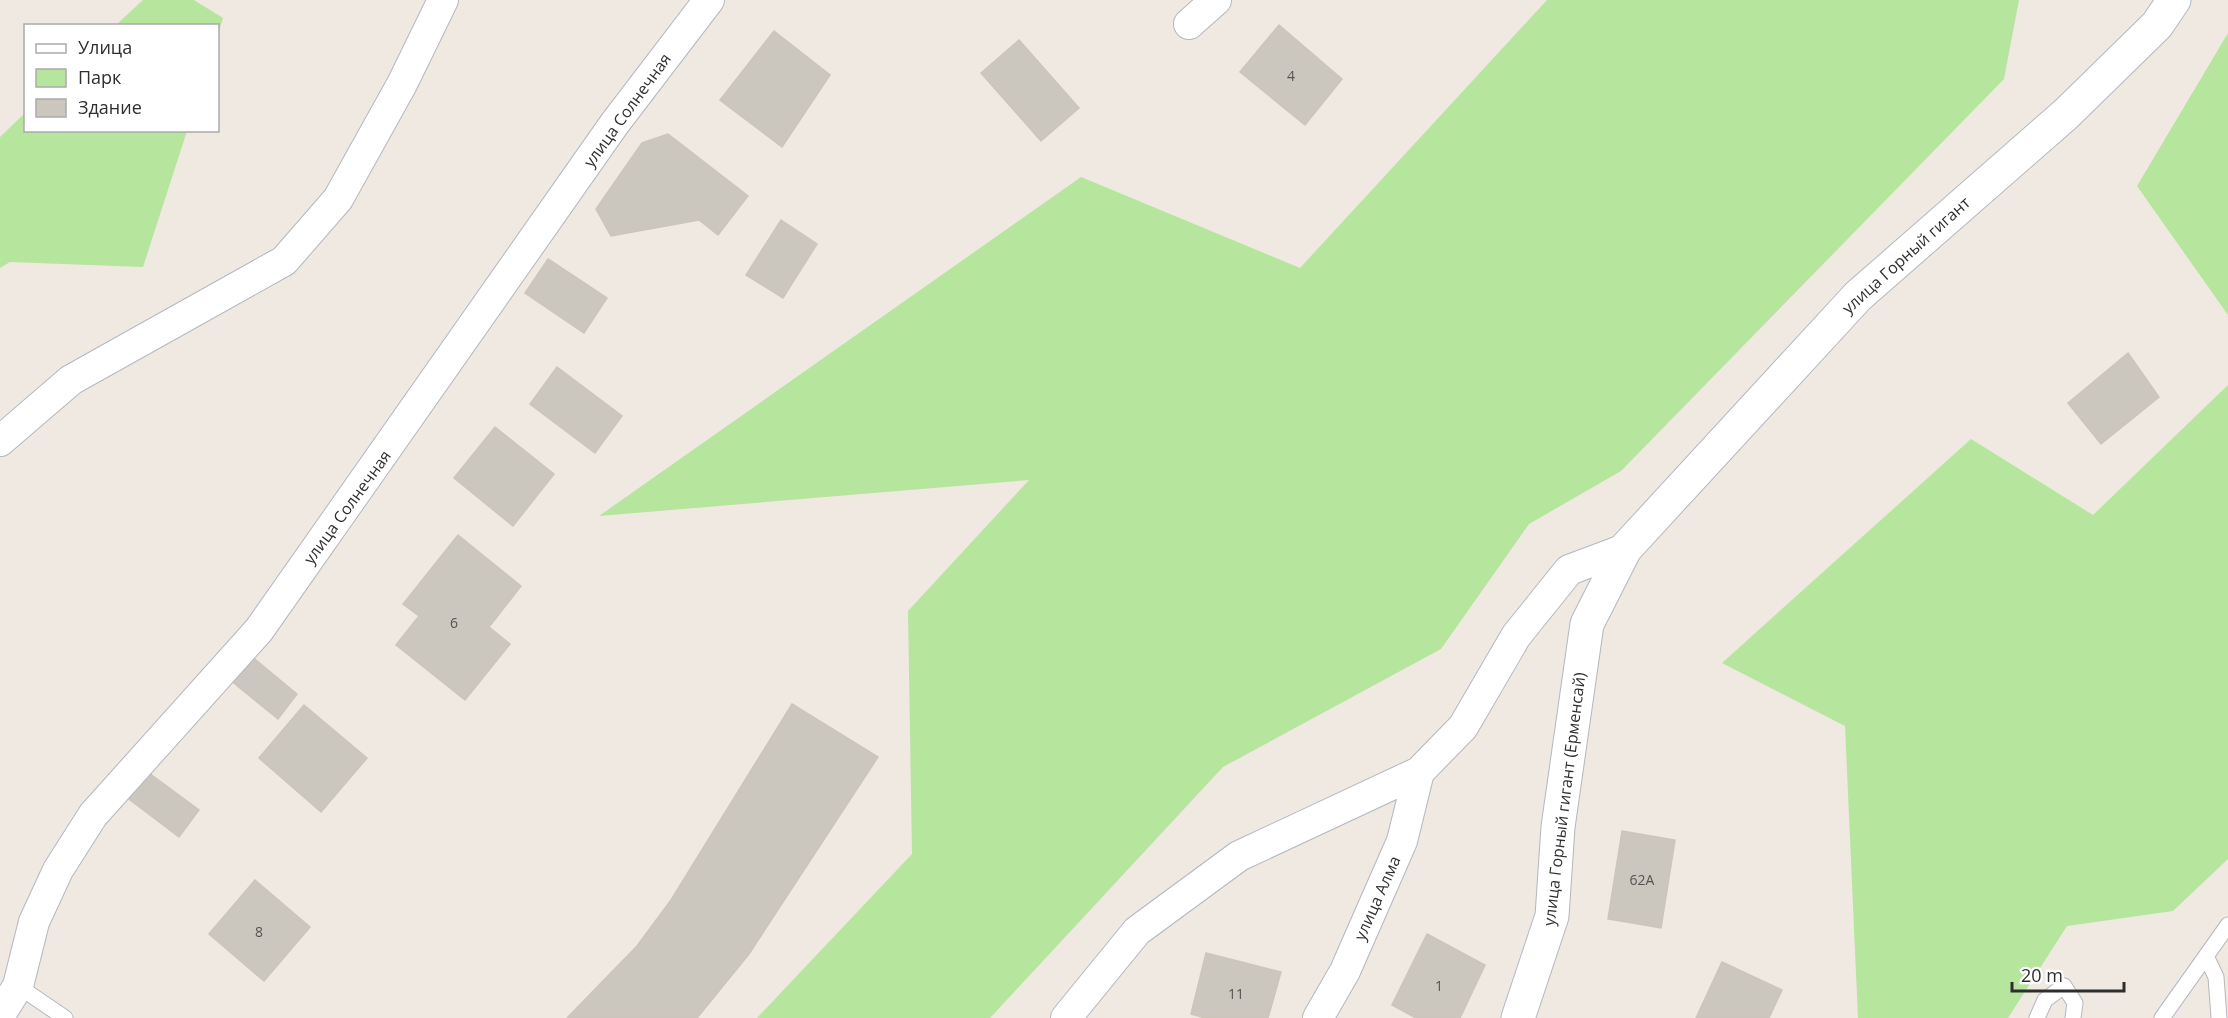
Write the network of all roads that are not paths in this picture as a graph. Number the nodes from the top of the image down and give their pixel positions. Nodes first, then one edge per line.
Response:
1 (443, 0) edge
2 (709, 0) edge
3 (1216, 0) edge
4 (2174, 0) edge
5 (1189, 24) dead end
6 (0, 441) edge
7 (1625, 549) junction
8 (1419, 772) junction
9 (2228, 925) edge
10 (2206, 956) junction
11 (18, 986) junction
12 (2, 1016) edge
13 (65, 1018) edge
14 (1066, 1018) edge
15 (1318, 1018) edge
16 (1518, 1018) edge
17 (2037, 1018) edge
18 (2073, 1018) edge
19 (2162, 1018) edge
20 (2219, 1018) edge

1 - 6 street
2 - 11 street, улица Солнечная
3 - 5 street
4 - 7 street, улица Горный гигант
7 - 8 street
7 - 16 street, улица Горный гигант (Ерменсай)
8 - 14 street
8 - 15 street, улица Алма
9 - 10 lane
10 - 19 lane
10 - 20 lane
11 - 12 street, улица Солнечная
11 - 13 lane
17 - 18 lane

